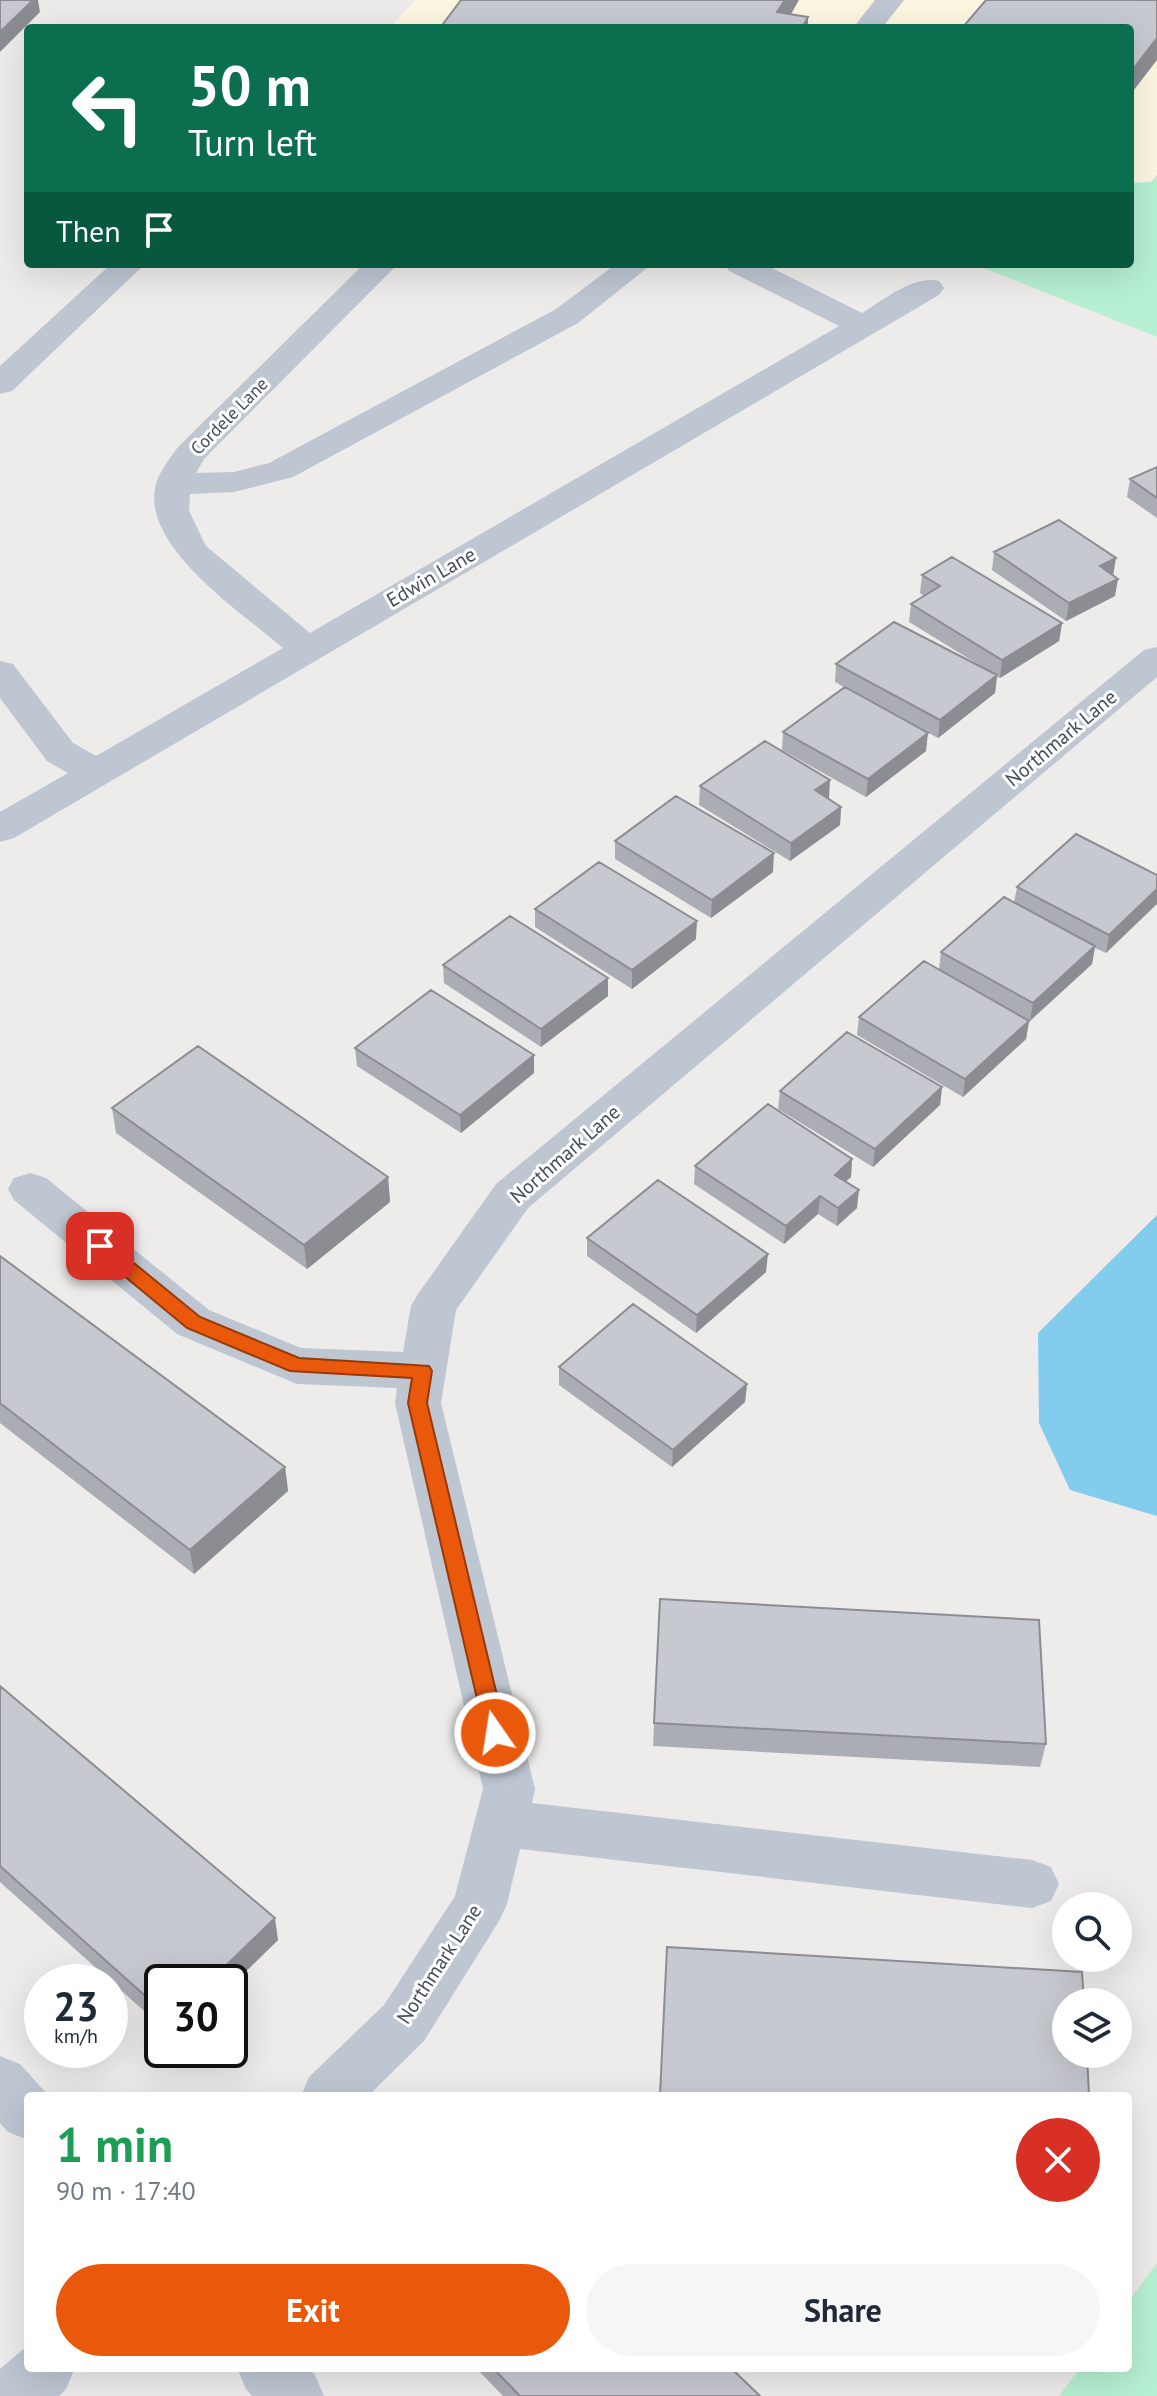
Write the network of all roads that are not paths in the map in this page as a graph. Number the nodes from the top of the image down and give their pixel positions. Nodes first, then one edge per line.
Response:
1 (890, 0) edge
2 (870, 24) edge
3 (125, 268) edge
4 (378, 268) edge
5 (631, 268) edge
6 (748, 268) edge
7 (928, 288) dead end
8 (861, 325) junction
9 (0, 384) edge
10 (173, 484) junction
11 (307, 649) junction
12 (1157, 658) edge
13 (0, 672) edge
14 (95, 772) junction
15 (0, 829) edge
16 (30, 1189) dead end
17 (423, 1371) junction
18 (500, 1823) junction
19 (1032, 1884) dead end
20 (0, 2083) edge
21 (333, 2092) edge
22 (24, 2109) edge
23 (41, 2372) edge
24 (271, 2372) edge
25 (15, 2396) edge
26 (294, 2396) edge

1 - 2 street
3 - 9 street
4 - 10 street, Cordele Lane
5 - 10 street
6 - 8 street
7 - 8 street, Edwin Lane
8 - 11 street, Edwin Lane
10 - 11 street
11 - 14 street, Edwin Lane
12 - 17 street, Northmark Lane
13 - 14 street
14 - 15 street, Edwin Lane
16 - 17 street
17 - 18 street, Northmark Lane
18 - 19 street
18 - 21 street, Northmark Lane
20 - 22 street
23 - 25 street
24 - 26 street

